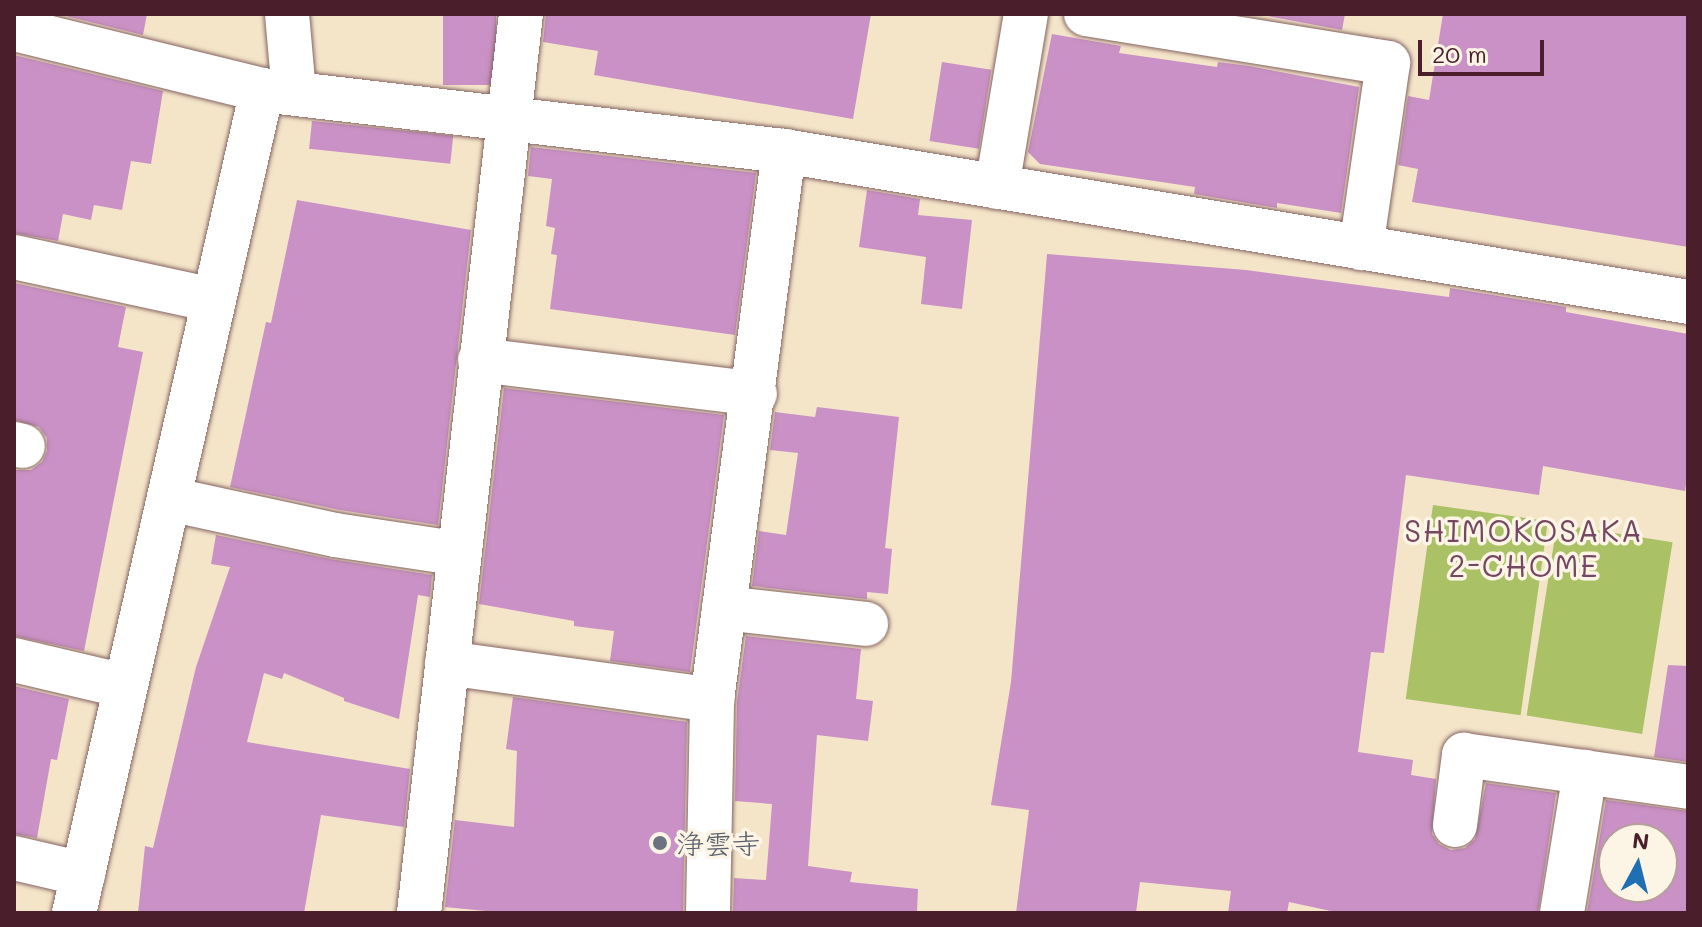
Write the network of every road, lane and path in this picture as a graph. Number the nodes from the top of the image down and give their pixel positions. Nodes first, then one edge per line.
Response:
1 (287, 14) edge
2 (521, 14) edge
3 (1026, 14) edge
4 (1086, 14) edge
5 (14, 29) edge
6 (278, 91) junction
7 (507, 118) junction
8 (784, 151) junction
9 (997, 187) junction
10 (1361, 248) junction
11 (14, 257) edge
12 (213, 300) junction
13 (1688, 302) edge
14 (480, 360) junction
15 (755, 394) junction
16 (169, 499) junction
17 (460, 554) junction
18 (724, 608) junction
19 (866, 624) dead end
20 (14, 660) edge
21 (447, 663) junction
22 (125, 686) junction
23 (712, 700) junction
24 (1585, 772) junction
25 (1688, 787) edge
26 (1455, 825) dead end
27 (14, 858) edge
28 (79, 894) edge
29 (419, 913) edge
30 (708, 913) edge
31 (1562, 913) edge

1 - 6 street
2 - 7 street
3 - 9 street
4 - 10 street
5 - 6 street
6 - 7 street
6 - 12 street
7 - 8 street
7 - 14 street
8 - 9 street
8 - 15 street
9 - 10 street
10 - 13 street
11 - 12 street
12 - 16 street
14 - 15 street
14 - 17 street
15 - 18 street
16 - 17 street
16 - 22 street
17 - 21 street
18 - 19 street
18 - 23 street
20 - 22 street
21 - 23 street
21 - 29 street
22 - 28 street
23 - 30 street
24 - 25 street
24 - 26 street
24 - 31 street
27 - 28 street

